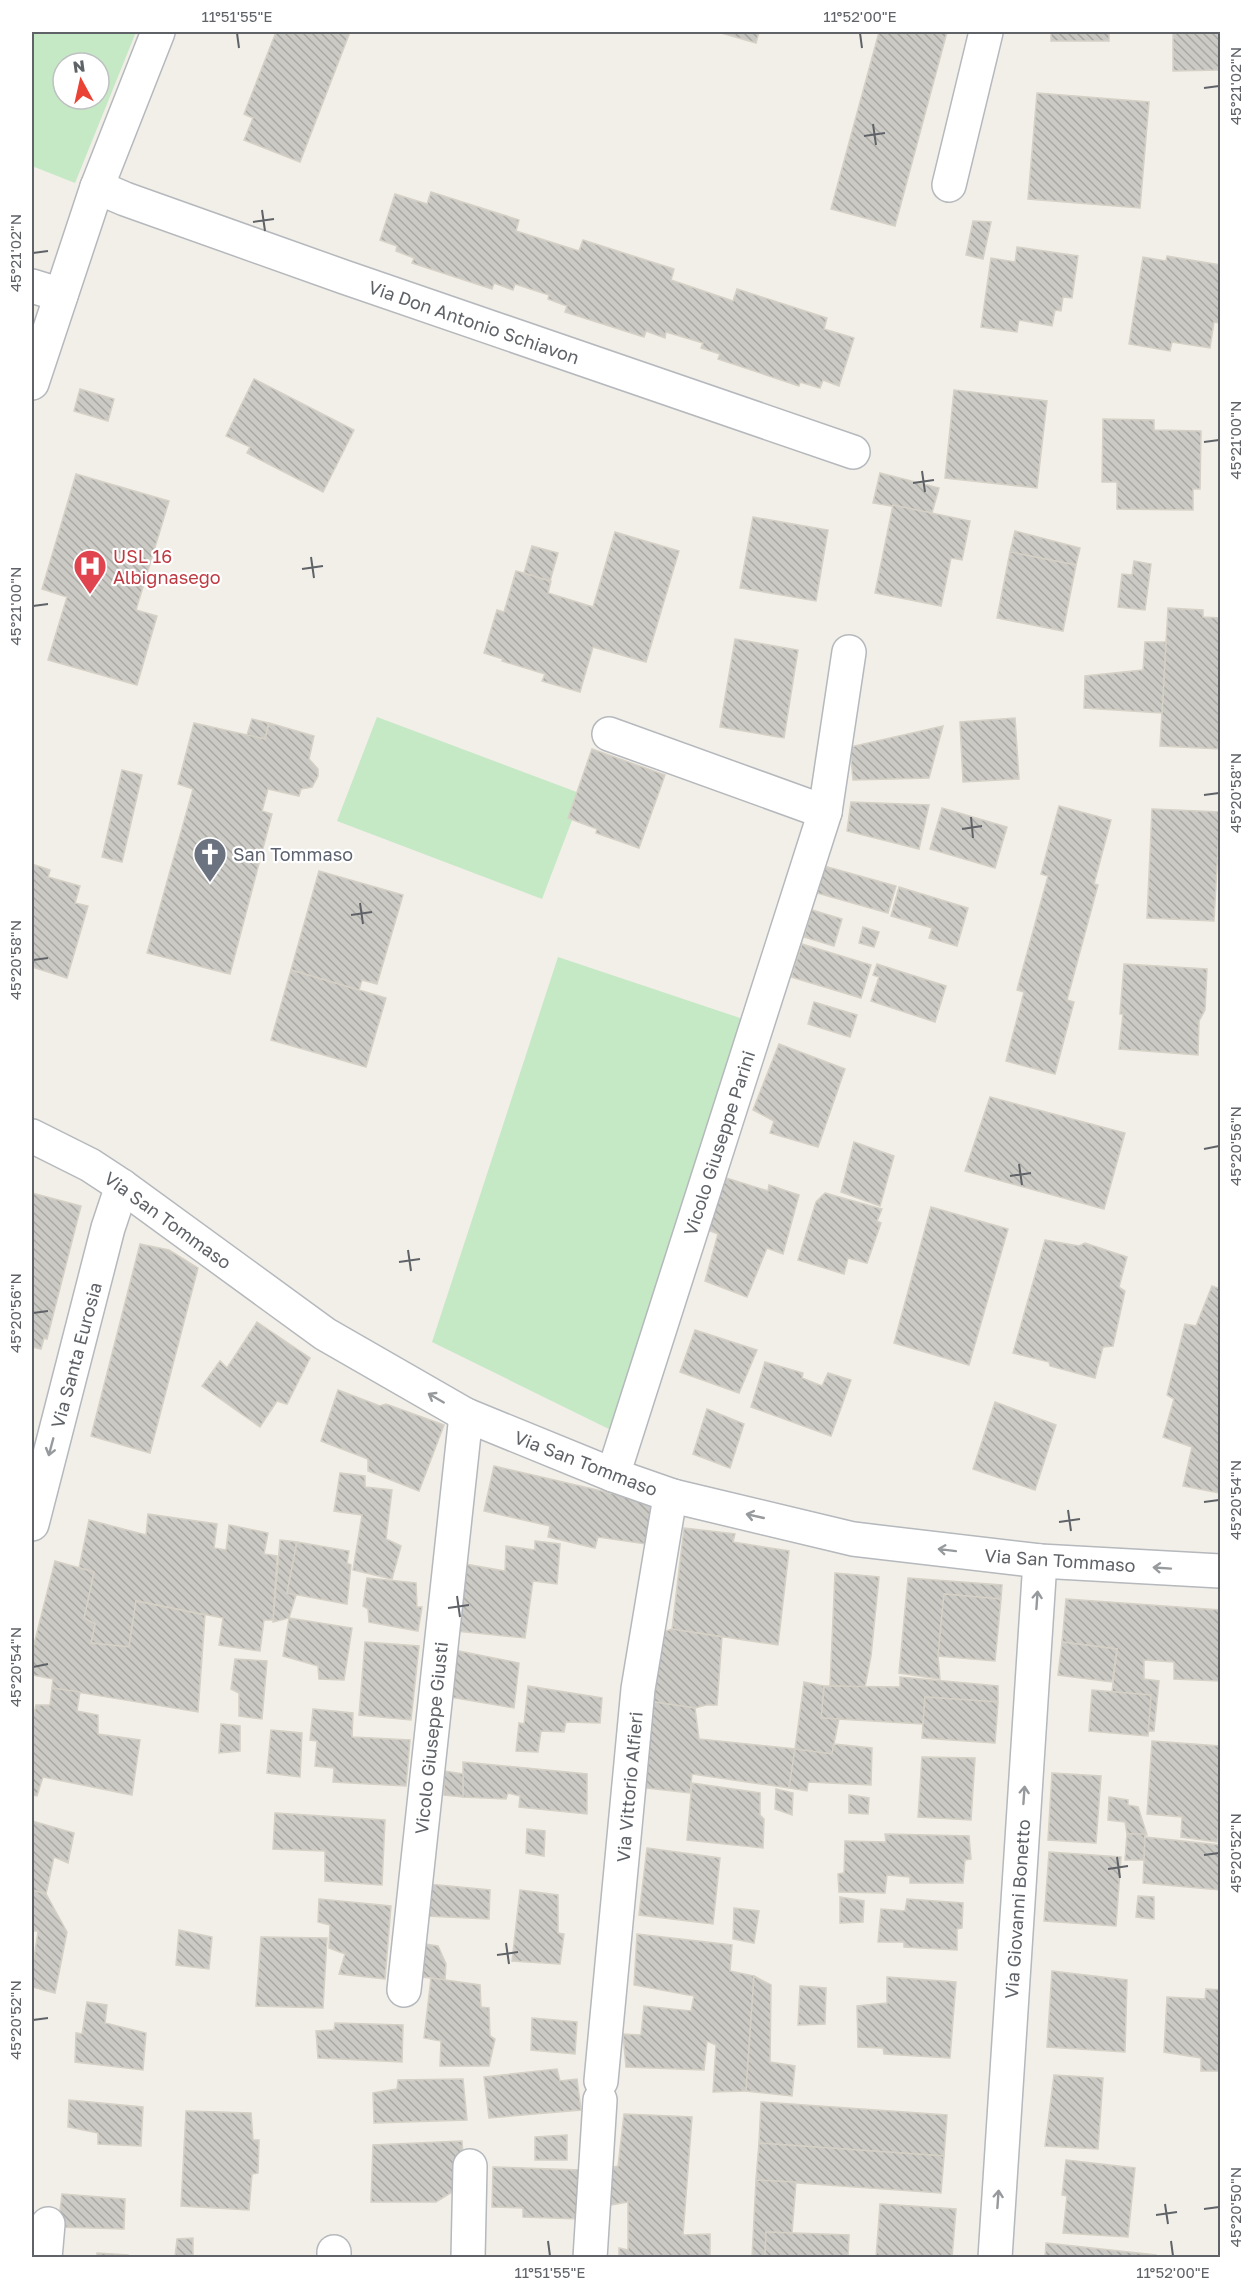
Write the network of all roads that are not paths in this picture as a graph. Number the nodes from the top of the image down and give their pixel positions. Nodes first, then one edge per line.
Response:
1 (158, 32) edge
2 (986, 32) edge
3 (949, 185) dead end
4 (97, 187) junction
5 (46, 291) edge
6 (32, 383) edge
7 (853, 452) dead end
8 (849, 652) dead end
9 (609, 734) dead end
10 (825, 812) junction
11 (32, 1136) edge
12 (122, 1186) junction
13 (466, 1415) junction
14 (613, 1475) junction
15 (673, 1496) junction
16 (32, 1524) edge
17 (1040, 1562) junction
18 (1221, 1571) edge
19 (404, 1990) dead end
20 (470, 2166) dead end
21 (48, 2224) dead end
22 (45, 2258) edge
23 (468, 2258) edge
24 (590, 2258) edge
25 (994, 2258) edge

1 - 4 street
2 - 3 street
4 - 5 street
4 - 7 street, Via Don Antonio Schiavon
5 - 6 street
8 - 10 street, Vicolo Giuseppe Parini
9 - 10 street
10 - 14 street, Vicolo Giuseppe Parini
11 - 12 street, Via San Tommaso
13 -> 12 street, Via San Tommaso
12 -> 16 street, Via Santa Eurosia
13 - 14 street, Via San Tommaso
13 - 19 street, Vicolo Giuseppe Giusti
14 - 15 street, Via San Tommaso
17 -> 15 street, Via San Tommaso
15 - 24 street, Via Vittorio Alfieri
18 -> 17 street, Via San Tommaso
25 -> 17 street, Via Giovanni Bonetto
20 - 23 street
21 - 22 street

